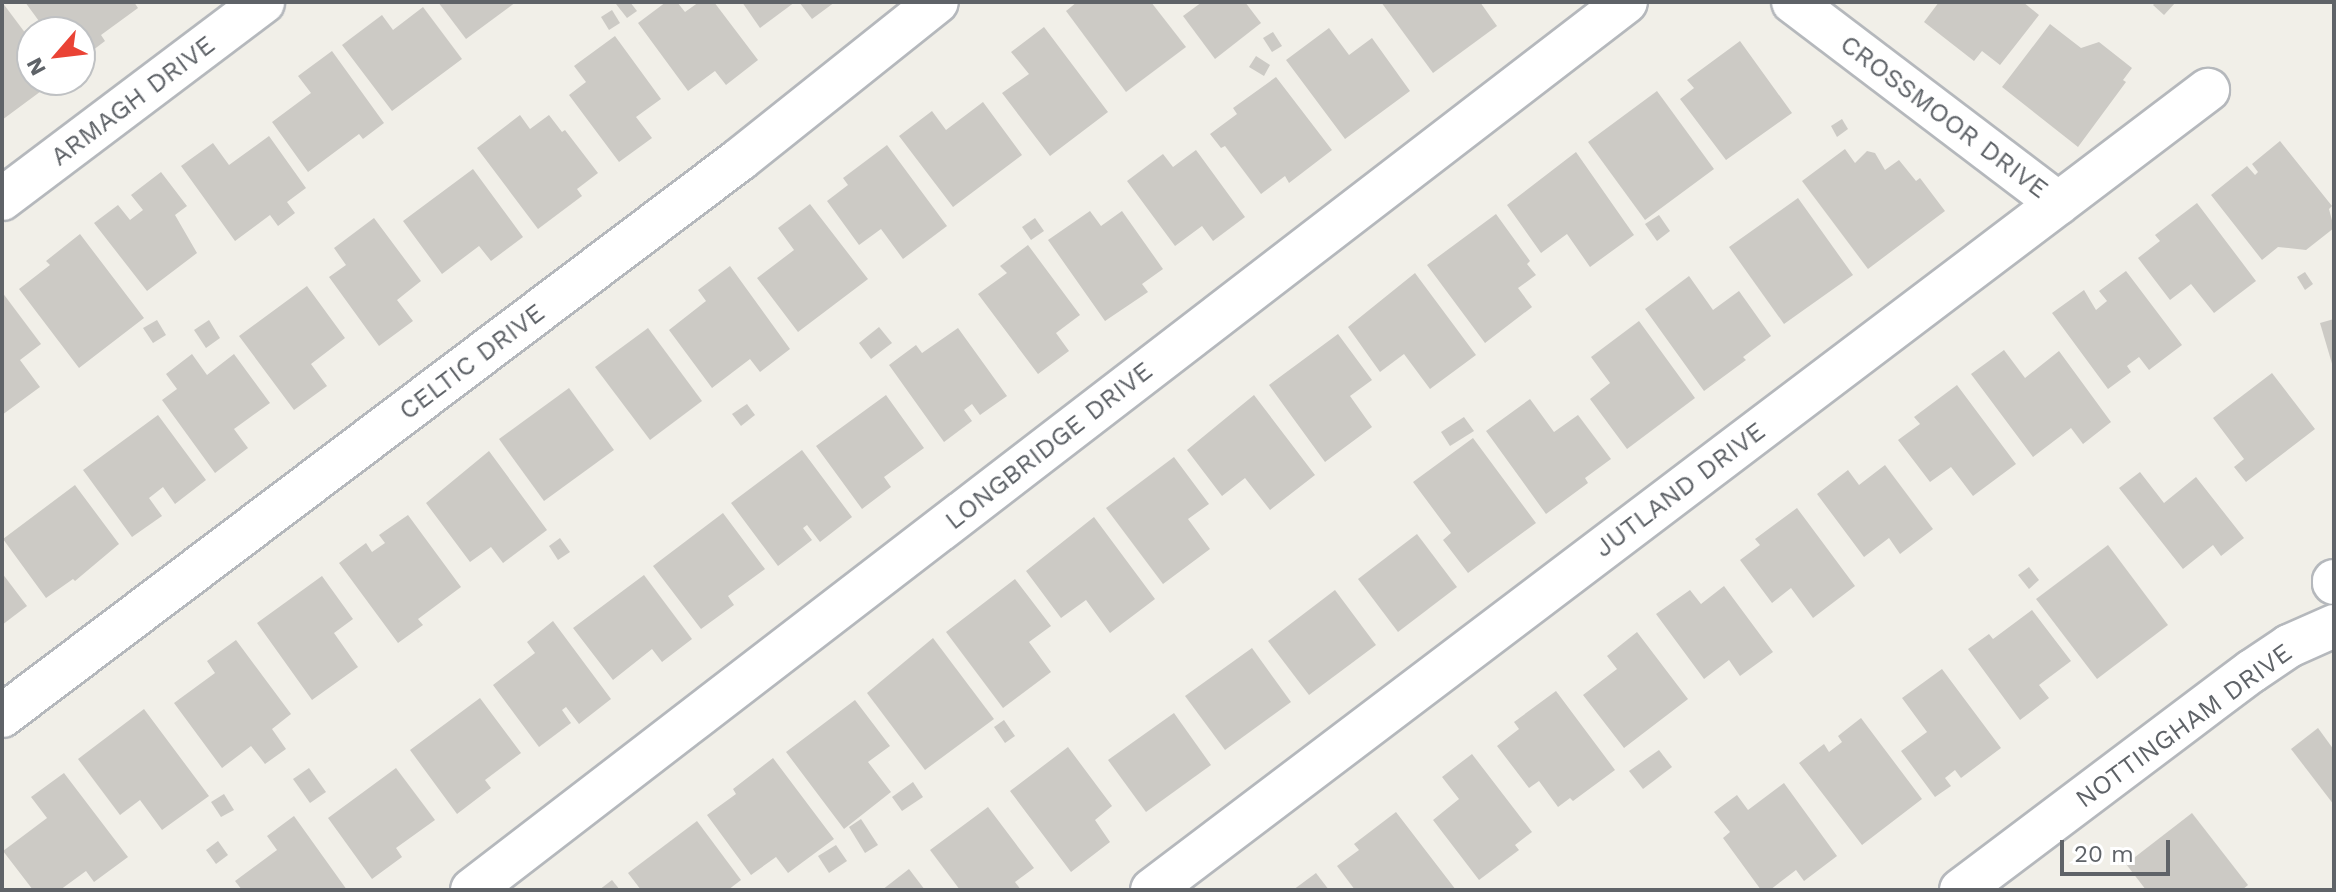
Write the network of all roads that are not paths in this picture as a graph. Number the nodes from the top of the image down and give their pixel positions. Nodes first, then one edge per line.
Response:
1 (263, 2) edge
2 (937, 2) edge
3 (1626, 2) edge
4 (1793, 2) edge
5 (2208, 90) dead end
6 (2, 199) edge
7 (2058, 203) junction
8 (2334, 626) edge
9 (2, 716) edge
10 (472, 890) edge
11 (1152, 890) edge
12 (1961, 890) edge

1 - 6 street, ARMAGH DRIVE
2 - 9 street, CELTIC DRIVE
3 - 10 street, LONGBRIDGE DRIVE
4 - 7 street, CROSSMOOR DRIVE
5 - 7 street, JUTLAND DRIVE
7 - 11 street, JUTLAND DRIVE
8 - 12 street, NOTTINGHAM DRIVE

